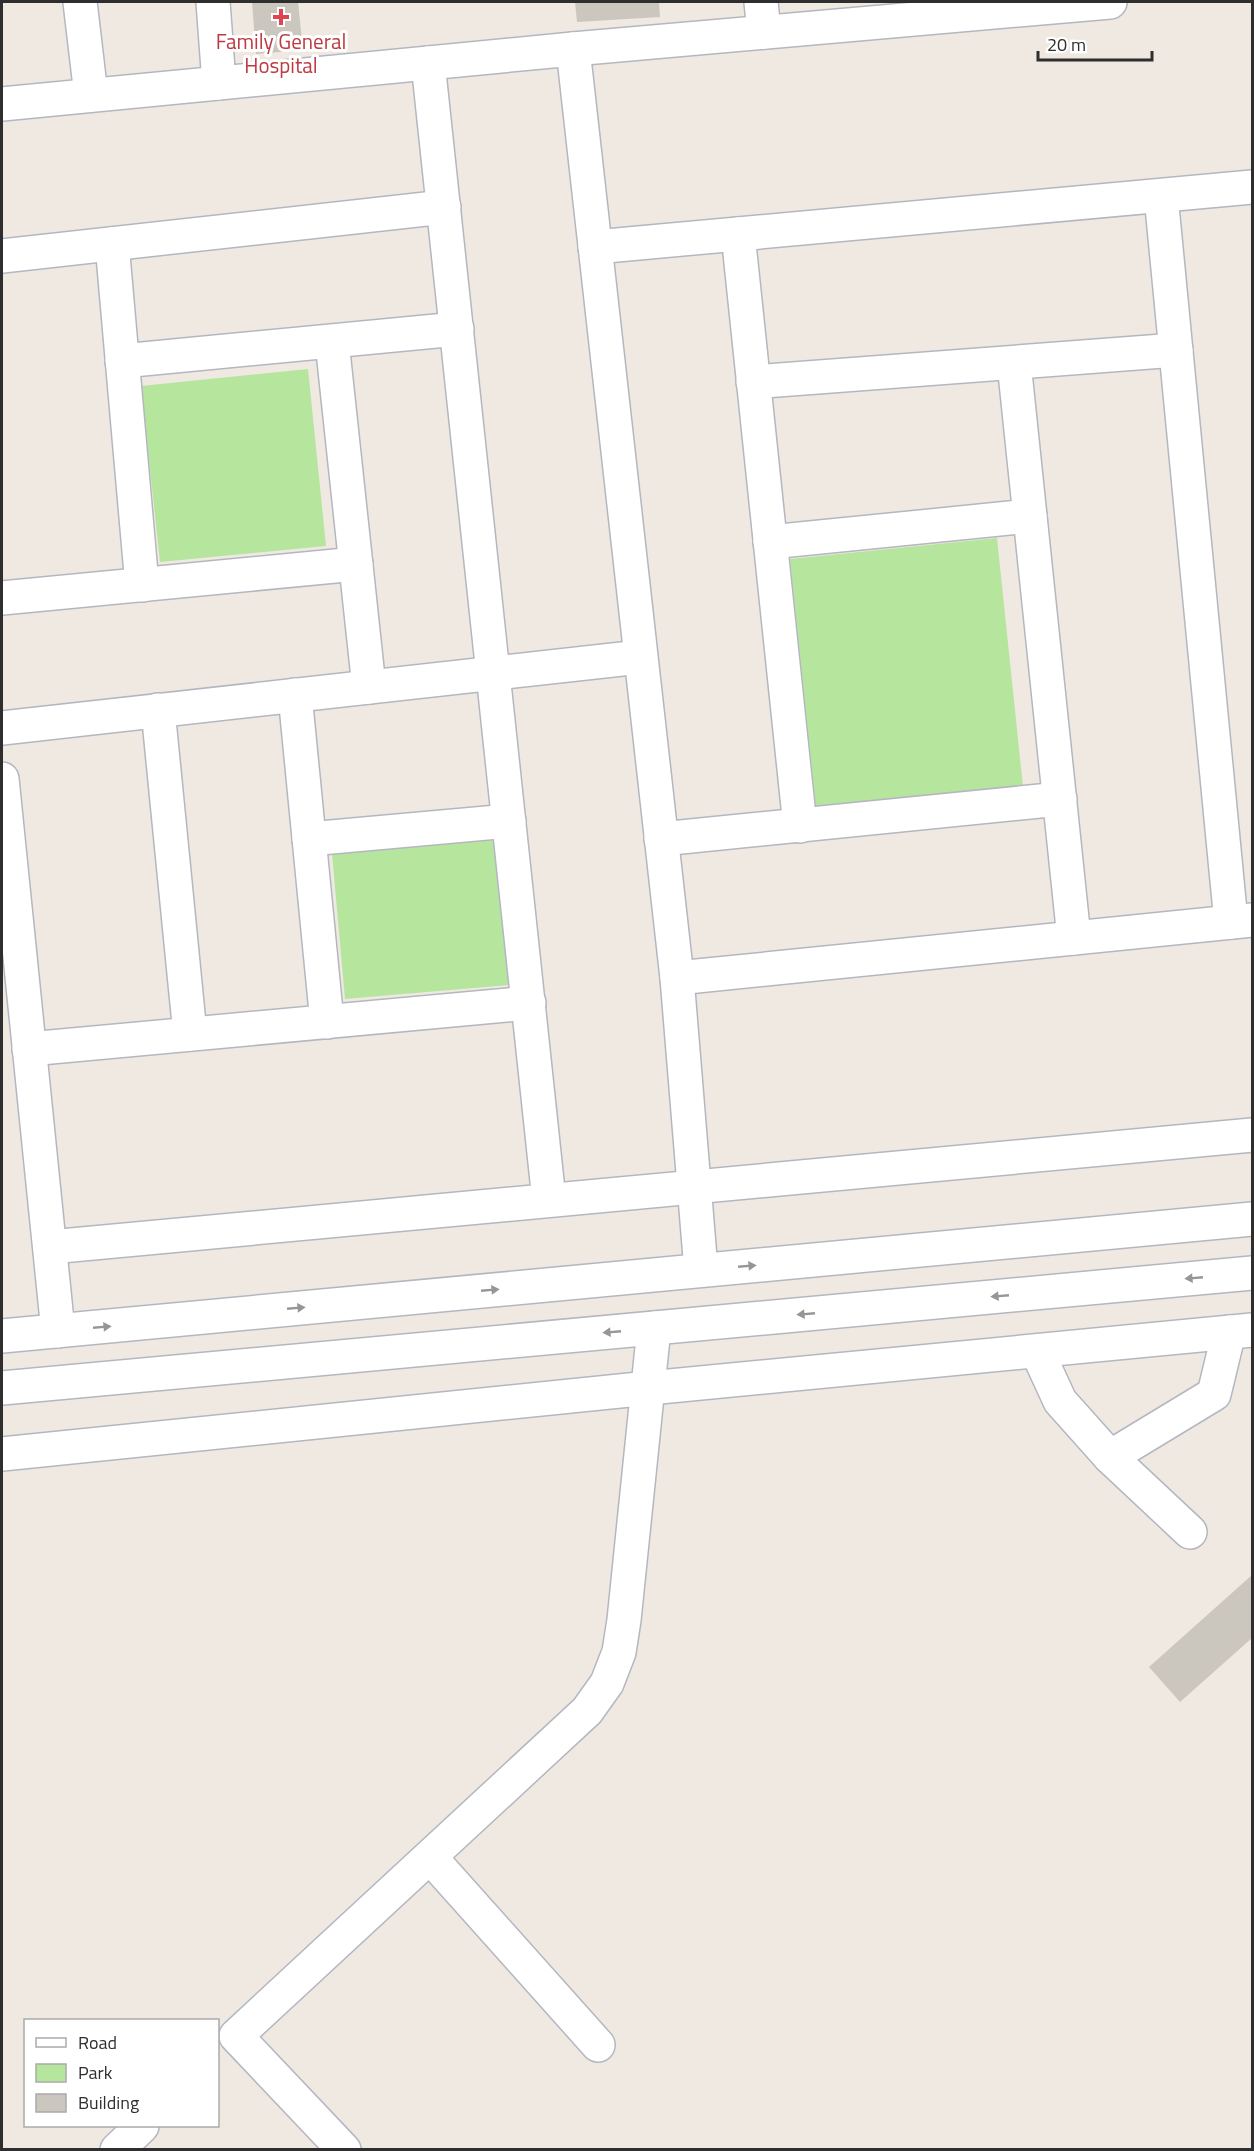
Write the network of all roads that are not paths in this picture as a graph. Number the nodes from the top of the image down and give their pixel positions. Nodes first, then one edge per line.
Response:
1 (80, 2) edge
2 (213, 2) edge
3 (1110, 2) edge
4 (901, 11) edge
5 (763, 17) edge
6 (573, 49) junction
7 (428, 63) junction
8 (219, 83) junction
9 (91, 95) junction
10 (2, 104) edge
11 (1252, 188) edge
12 (1161, 196) junction
13 (444, 207) junction
14 (738, 234) junction
15 (112, 244) junction
16 (595, 247) junction
17 (2, 256) edge
18 (457, 329) junction
19 (332, 342) junction
20 (1176, 350) junction
21 (122, 361) junction
22 (1014, 363) junction
23 (753, 382) junction
24 (1030, 516) junction
25 (770, 542) junction
26 (356, 564) junction
27 (142, 585) junction
28 (2, 598) edge
29 (640, 657) junction
30 (493, 673) junction
31 (369, 687) junction
32 (295, 695) junction
33 (158, 710) junction
34 (2, 728) edge
35 (2, 779) edge
36 (1059, 799) junction
37 (509, 821) junction
38 (800, 826) junction
39 (309, 838) junction
40 (661, 839) junction
41 (1242, 921) edge
42 (1074, 938) junction
43 (676, 978) junction
44 (529, 1003) junction
45 (327, 1022) junction
46 (190, 1034) junction
47 (29, 1049) junction
48 (1252, 1135) edge
49 (694, 1187) junction
50 (549, 1200) junction
51 (1252, 1219) edge
52 (50, 1247) junction
53 (701, 1270) junction
54 (1252, 1273) edge
55 (654, 1328) junction
56 (58, 1331) junction
57 (1241, 1331) edge
58 (2, 1336) edge
59 (1037, 1351) junction
60 (2, 1388) edge
61 (649, 1388) junction
62 (2, 1454) edge
63 (1110, 1457) junction
64 (1190, 1532) dead end
65 (430, 1857) junction
66 (227, 2045) edge
67 (598, 2045) dead end
68 (141, 2127) edge
69 (117, 2150) edge
70 (344, 2150) edge

1 - 9 street
2 - 8 street
3 - 4 street
4 - 5 street
5 - 6 street
6 - 7 street
6 - 16 street
7 - 8 street
7 - 13 street
8 - 9 street
9 - 10 street
11 - 12 street
12 - 14 street
12 - 20 street
13 - 15 street
13 - 18 street
14 - 16 street
14 - 23 street
15 - 17 street
15 - 21 street
16 - 29 street
18 - 19 street
18 - 30 street
19 - 21 street
19 - 26 street
20 - 22 street
20 - 41 street
21 - 27 street
22 - 23 street
22 - 24 street
23 - 25 street
24 - 25 street
24 - 36 street
25 - 38 street
26 - 27 street
26 - 31 street
27 - 28 street
29 - 30 street
29 - 40 street
30 - 31 street
30 - 37 street
31 - 32 street
32 - 33 street
32 - 39 street
33 - 34 street
33 - 46 street
35 - 47 street
36 - 38 street
36 - 42 street
37 - 39 street
37 - 44 street
38 - 40 street
39 - 45 street
40 - 43 street
41 - 42 street
42 - 43 street
43 - 49 street
44 - 45 street
44 - 50 street
45 - 46 street
46 - 47 street
47 - 52 street
48 - 49 street
49 - 50 street
49 - 53 street
50 - 52 street
53 -> 51 street
52 - 56 street
56 -> 53 street
54 -> 55 street
55 -> 60 street
55 - 61 street
56 - 58 street
57 - 59 street
57 - 63 street
59 - 61 street
59 - 63 street
61 - 62 street
61 - 65 street
63 - 64 street
65 - 66 street
65 - 67 street
66 - 70 street
68 - 69 street

